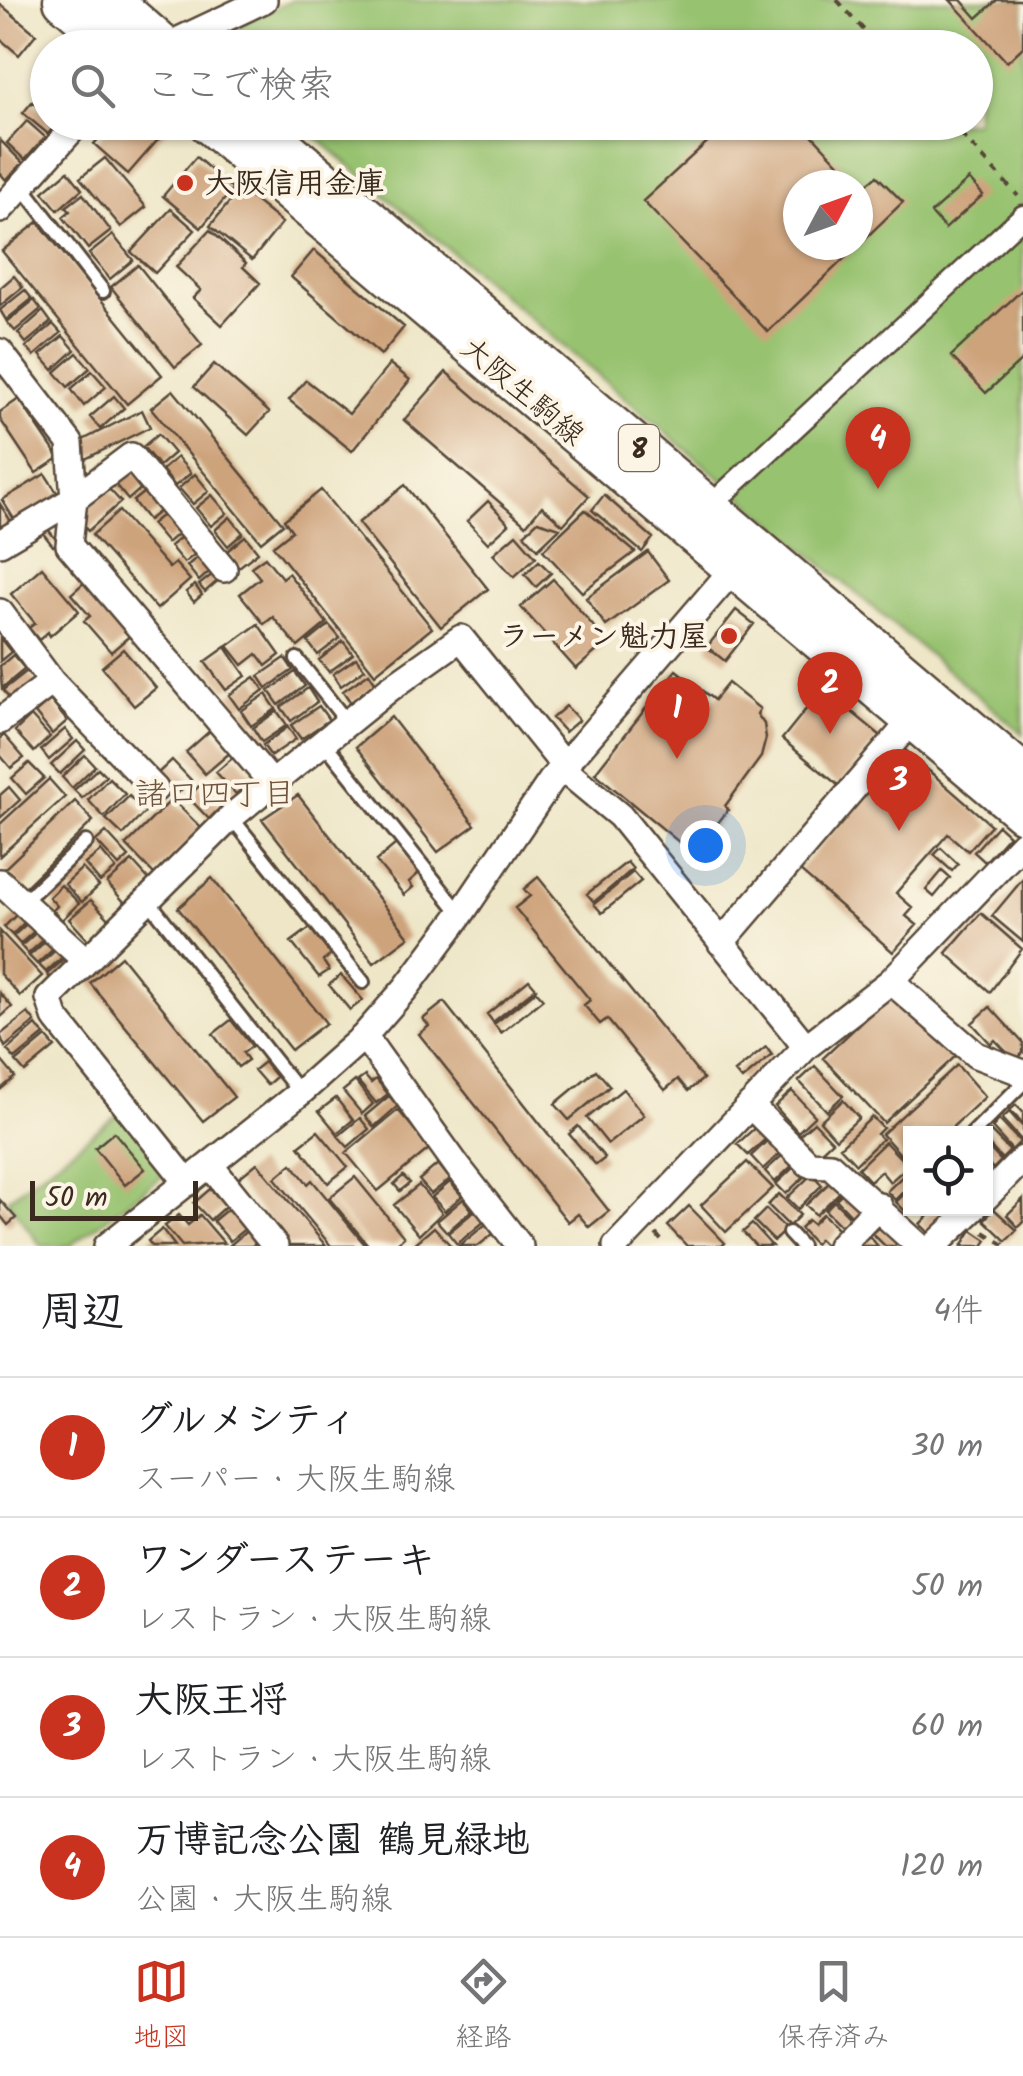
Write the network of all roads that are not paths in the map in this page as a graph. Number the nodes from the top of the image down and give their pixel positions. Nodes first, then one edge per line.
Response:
1 (64, 0) edge
2 (110, 0) edge
3 (264, 0) edge
4 (99, 30) edge
5 (144, 30) edge
6 (200, 30) edge
7 (63, 140) edge
8 (230, 140) edge
9 (274, 140) edge
10 (22, 186) junction
11 (0, 209) edge
12 (1023, 216) edge
13 (103, 291) dead end
14 (0, 352) edge
15 (724, 493) dead end
16 (74, 498) junction
17 (0, 543) edge
18 (744, 557) junction
19 (224, 570) dead end
20 (0, 612) edge
21 (296, 659) dead end
22 (52, 682) junction
23 (912, 720) junction
24 (0, 721) edge
25 (347, 722) junction
26 (323, 741) junction
27 (564, 766) junction
28 (1023, 774) edge
29 (270, 782) junction
30 (155, 789) dead end
31 (1023, 812) edge
32 (231, 817) junction
33 (86, 842) dead end
34 (1023, 844) edge
35 (9, 897) edge
36 (147, 899) junction
37 (461, 914) junction
38 (722, 942) junction
39 (86, 961) junction
40 (891, 981) junction
41 (363, 982) dead end
42 (364, 1036) junction
43 (806, 1047) junction
44 (1023, 1073) edge
45 (1023, 1083) edge
46 (300, 1093) junction
47 (750, 1105) junction
48 (980, 1126) edge
49 (1023, 1159) edge
50 (210, 1165) junction
51 (188, 1183) junction
52 (993, 1189) edge
53 (878, 1206) junction
54 (965, 1216) edge
55 (789, 1232) dead end
56 (933, 1245) edge
57 (107, 1246) edge
58 (274, 1246) edge
59 (520, 1246) edge
60 (616, 1246) edge
61 (801, 1246) edge
62 (840, 1246) edge

1 - 4 main road
2 - 5 main road
3 - 6 street
7 - 10 street
8 - 18 main road, 大阪生駒線 / 8
9 - 18 main road, 大阪生駒線 / 8
10 - 11 street
10 - 13 lane
12 - 15 street
14 - 16 street
16 - 17 street
16 - 19 street
16 - 29 street
18 - 23 main road, 大阪生駒線 / 8
18 - 27 street
18 - 28 main road, 大阪生駒線 / 8
20 - 22 street
21 - 25 lane
22 - 24 street
22 - 30 street
23 - 31 main road, 大阪生駒線 / 8
23 - 38 street
25 - 26 street
25 - 27 street
26 - 29 street
26 - 37 lane
27 - 37 street
27 - 38 street
29 - 32 street
32 - 36 street
32 - 41 lane
33 - 35 lane
34 - 40 street
35 - 39 street
36 - 39 street
36 - 46 lane
37 - 42 street
38 - 43 street
39 - 51 street
40 - 43 street
40 - 44 street
42 - 46 street
42 - 59 street
43 - 47 street
45 - 48 lane
46 - 50 street
47 - 53 street
47 - 60 street
49 - 52 street
50 - 51 street
50 - 58 street
51 - 57 street
53 - 56 street
53 - 62 street
54 - 56 street
55 - 61 lane

